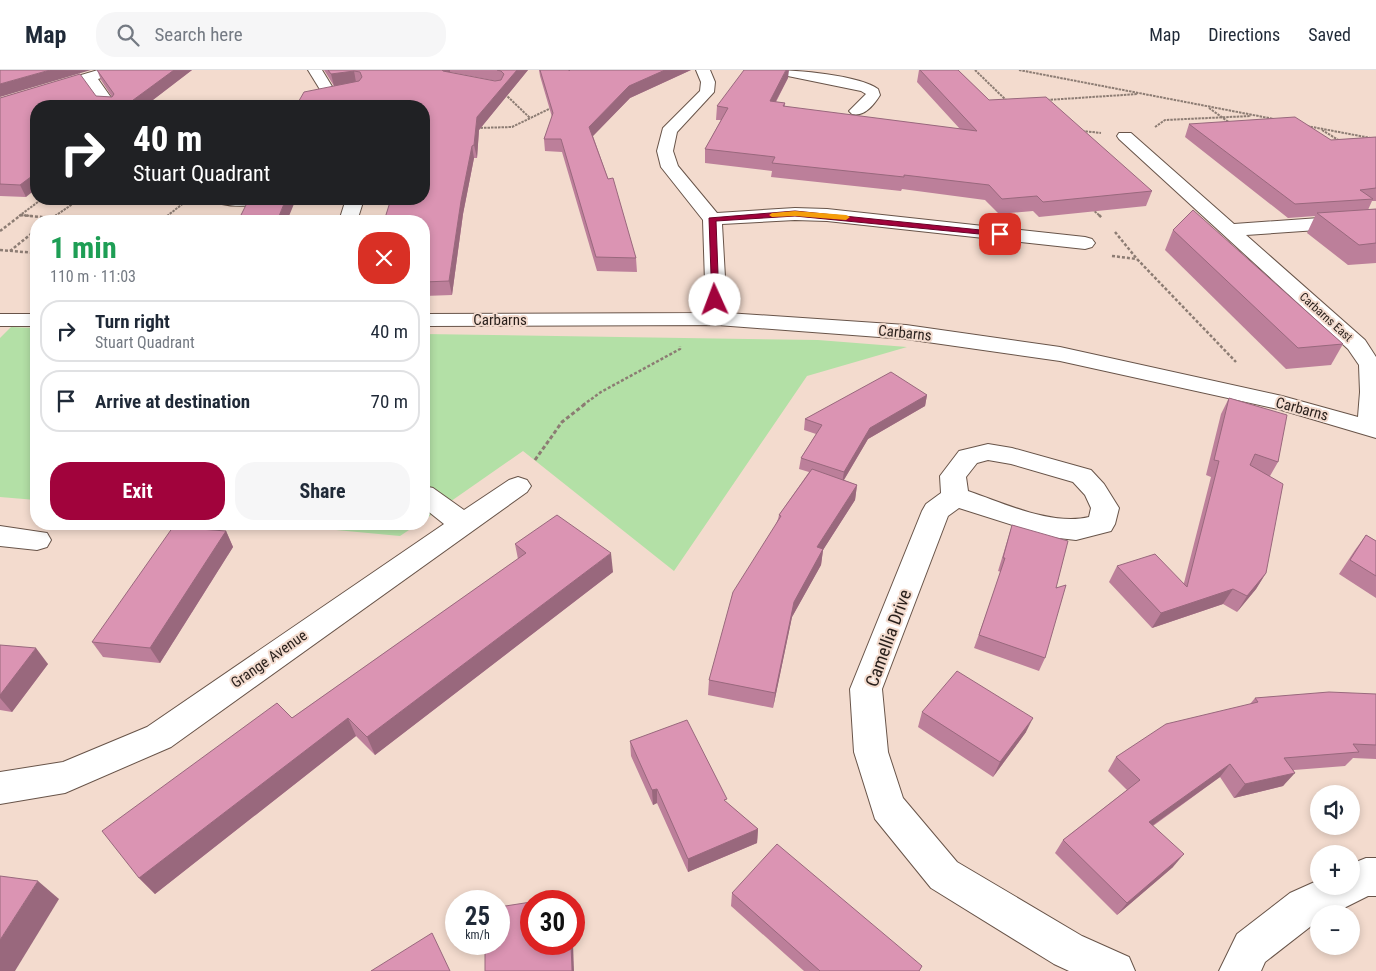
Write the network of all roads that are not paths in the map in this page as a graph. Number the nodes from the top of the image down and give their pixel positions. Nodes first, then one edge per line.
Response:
1 (113, 70) edge
2 (315, 70) edge
3 (702, 70) edge
4 (778, 70) edge
5 (88, 77) junction
6 (347, 90) edge
7 (329, 93) junction
8 (313, 96) edge
9 (105, 100) edge
10 (0, 104) edge
11 (857, 111) dead end
12 (1125, 136) road end
13 (712, 219) junction
14 (1376, 220) edge
15 (1232, 230) junction
16 (1038, 238) junction
17 (1085, 243) dead end
18 (1039, 259) dead end
19 (717, 319) junction
20 (0, 320) edge
21 (30, 320) edge
22 (430, 320) edge
23 (1373, 429) edge
24 (518, 486) dead end
25 (955, 497) junction
26 (430, 499) edge
27 (462, 523) junction
28 (0, 536) edge
29 (37, 540) dead end
30 (0, 788) edge
31 (1376, 877) edge
32 (1360, 880) edge
33 (1329, 895) edge
34 (1115, 971) edge
35 (1239, 971) edge

1 - 5 street
2 - 7 street
3 - 13 street
4 - 11 street
5 - 9 street
5 - 10 street
6 - 7 street
7 - 8 street
12 - 15 street, Carbarns East
13 - 16 street
13 - 19 street
14 - 15 street
15 - 23 street, Carbarns East
16 - 17 street
16 - 18 street
19 - 22 street, Carbarns
19 - 23 street, Carbarns
20 - 21 street
24 - 27 street, Grange Avenue
25 - 25 street
25 - 34 street, Camellia Drive
26 - 27 street
27 - 30 street, Grange Avenue
28 - 29 street
31 - 32 street
33 - 35 street

